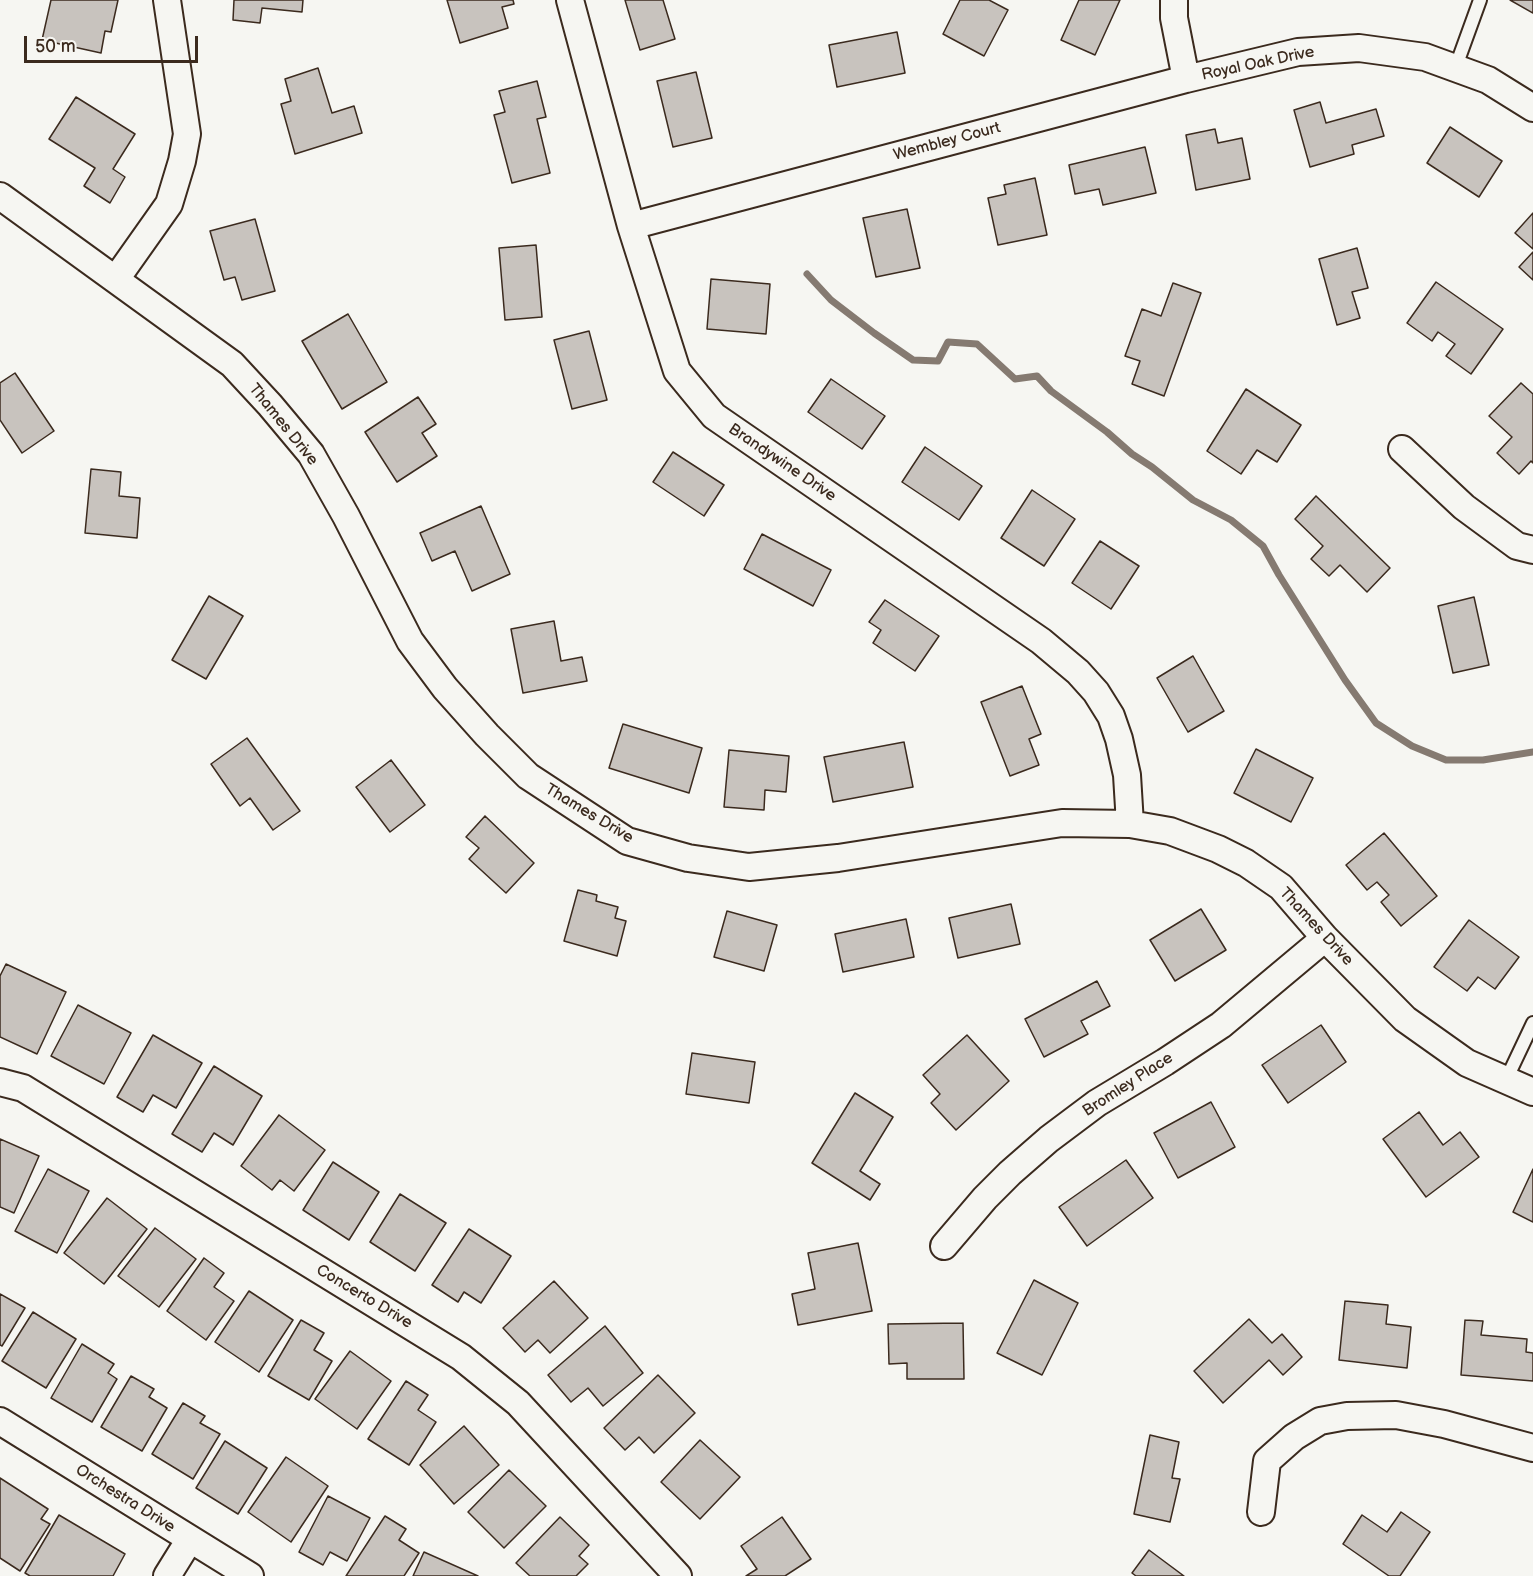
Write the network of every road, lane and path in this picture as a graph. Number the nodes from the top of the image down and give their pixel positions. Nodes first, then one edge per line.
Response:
1 (167, 0) edge
2 (570, 0) edge
3 (1174, 0) edge
4 (1480, 0) edge
5 (1455, 69) junction
6 (1186, 79) junction
7 (1533, 108) edge
8 (0, 196) edge
9 (631, 226) junction
10 (116, 279) junction
11 (1402, 449) dead end
12 (1533, 550) edge
13 (1130, 824) junction
14 (1325, 938) junction
15 (1533, 1023) edge
16 (1506, 1080) junction
17 (0, 1082) edge
18 (1533, 1092) edge
19 (944, 1246) dead end
20 (0, 1421) edge
21 (1533, 1448) edge
22 (1261, 1512) dead end
23 (190, 1539) junction
24 (665, 1572) edge
25 (167, 1576) edge
26 (250, 1576) edge

1 - 10 street
2 - 9 street, Brandywine Drive
3 - 6 street
4 - 5 lane
5 - 6 street, Royal Oak Drive
5 - 7 street, Royal Oak Drive
6 - 9 street, Wembley Court
8 - 10 street, Thames Drive
9 - 13 street, Brandywine Drive
10 - 13 street, Thames Drive
11 - 12 street
13 - 14 street, Thames Drive
14 - 16 street, Thames Drive
14 - 19 street, Bromley Place
15 - 16 lane
16 - 18 street, Thames Drive
17 - 24 street, Concerto Drive
20 - 23 street, Orchestra Drive
21 - 22 street
23 - 25 street
23 - 26 street, Orchestra Drive

